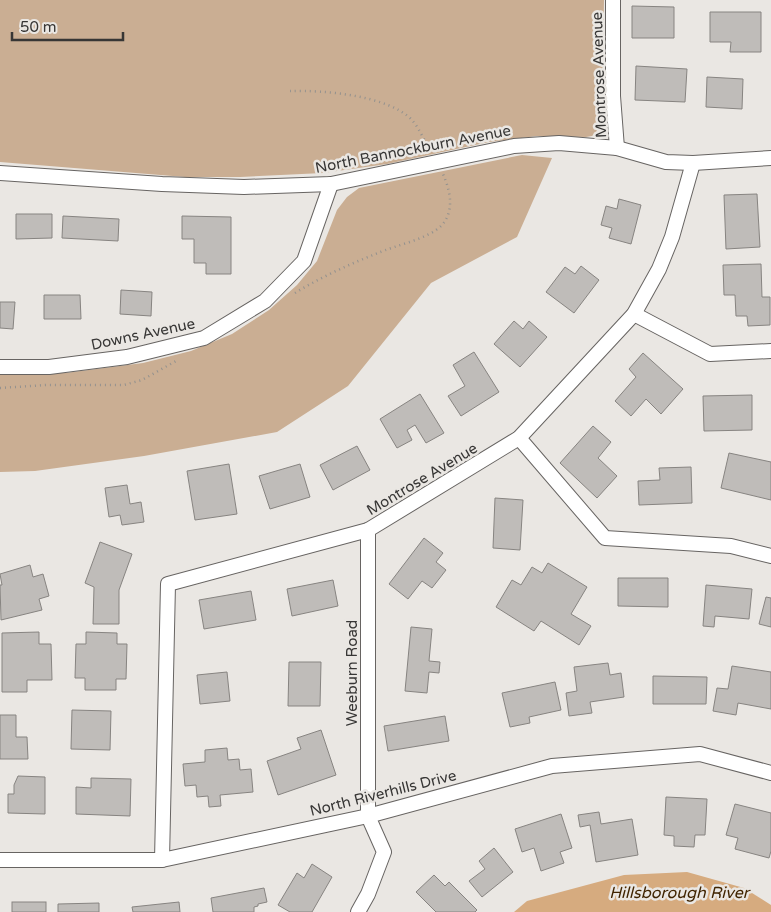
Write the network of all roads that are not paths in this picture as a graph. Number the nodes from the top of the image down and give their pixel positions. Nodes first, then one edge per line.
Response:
1 (613, 0) edge
2 (617, 148) junction
3 (771, 158) edge
4 (693, 163) junction
5 (0, 173) edge
6 (331, 184) junction
7 (634, 314) junction
8 (771, 351) edge
9 (0, 367) edge
10 (519, 438) junction
11 (368, 530) junction
12 (771, 556) edge
13 (771, 772) edge
14 (368, 816) junction
15 (0, 860) edge
16 (162, 860) junction
17 (358, 912) edge

1 - 2 street, Montrose Avenue
2 - 4 street, North Bannockburn Avenue
2 - 6 street, North Bannockburn Avenue
3 - 4 street, North Bannockburn Avenue
4 - 7 street, Montrose Avenue
5 - 6 street, North Bannockburn Avenue
6 - 9 street, Downs Avenue
7 - 8 street
7 - 10 street, Montrose Avenue
10 - 11 street, Montrose Avenue
10 - 12 street
11 - 14 street, Weeburn Road
11 - 16 street, Montrose Avenue
13 - 14 street, North Riverhills Drive
14 - 16 street, North Riverhills Drive
14 - 17 street
15 - 16 street, North Riverhills Drive

